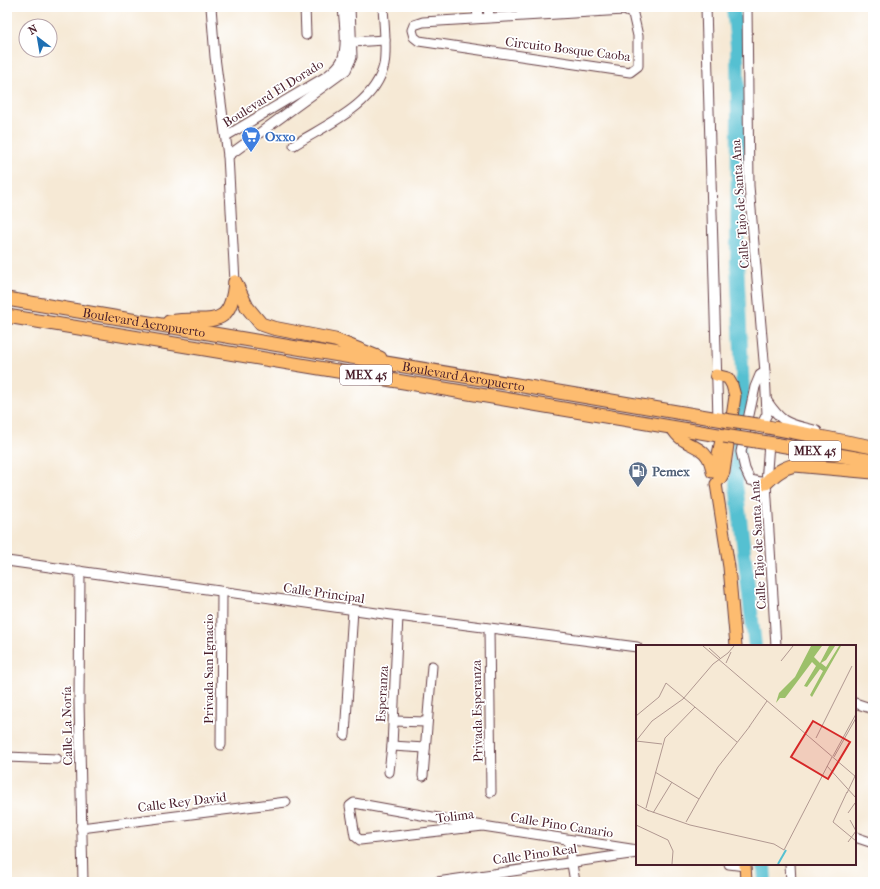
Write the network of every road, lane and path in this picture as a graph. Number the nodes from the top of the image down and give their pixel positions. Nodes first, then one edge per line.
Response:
1 (211, 7) edge
2 (305, 7) edge
3 (342, 7) edge
4 (350, 7) edge
5 (383, 7) edge
6 (477, 7) edge
7 (488, 7) edge
8 (706, 7) edge
9 (747, 7) edge
10 (489, 17) junction
11 (478, 18) junction
12 (306, 35) dead end
13 (385, 40) junction
14 (352, 42) junction
15 (291, 96) junction
16 (297, 106) junction
17 (250, 122) junction
18 (257, 135) junction
19 (226, 136) junction
20 (294, 145) dead end
21 (228, 156) junction
22 (235, 282) junction
23 (7, 299) edge
24 (7, 316) edge
25 (158, 325) junction
26 (396, 365) junction
27 (765, 372) junction
28 (716, 375) junction
29 (766, 400) junction
30 (721, 420) junction
31 (759, 426) junction
32 (672, 428) junction
33 (723, 436) junction
34 (837, 440) junction
35 (763, 442) junction
36 (873, 447) edge
37 (873, 461) edge
38 (873, 472) edge
39 (716, 481) junction
40 (766, 483) junction
41 (7, 561) edge
42 (80, 570) junction
43 (222, 592) junction
44 (353, 610) junction
45 (398, 616) junction
46 (489, 629) junction
47 (736, 645) edge
48 (776, 645) edge
49 (636, 647) edge
50 (432, 666) dead end
51 (856, 703) edge
52 (873, 709) edge
53 (394, 721) junction
54 (426, 722) junction
55 (345, 735) dead end
56 (221, 745) dead end
57 (392, 746) junction
58 (425, 748) junction
59 (7, 757) edge
60 (57, 759) dead end
61 (389, 772) dead end
62 (423, 776) dead end
63 (490, 792) dead end
64 (286, 802) dead end
65 (483, 826) junction
66 (81, 828) junction
67 (856, 837) edge
68 (568, 840) junction
69 (873, 843) edge
70 (636, 852) edge
71 (636, 852) edge
72 (572, 862) junction
73 (745, 865) edge
74 (790, 865) edge
75 (83, 882) edge
76 (437, 882) edge
77 (575, 882) edge
78 (746, 882) edge
79 (791, 882) edge

1 - 19 street
2 - 12 street
3 - 15 street, Boulevard El Dorado
4 - 14 street, Boulevard El Dorado
5 - 13 street
6 - 11 street
7 - 10 street
8 - 28 street
9 - 27 street, Calle Tajo de Santa Ana
10 - 11 street, Circuito Bosque Caoba
10 - 11 street, Circuito Bosque Caoba
13 - 14 street
13 - 20 street
14 - 16 street, Boulevard El Dorado
15 - 16 street
15 - 17 street, Boulevard El Dorado
16 - 18 street, Boulevard El Dorado
17 - 18 street
17 - 19 street, Boulevard El Dorado
18 - 21 street, Boulevard El Dorado
19 - 21 street, Boulevard El Dorado
21 - 22 street, Boulevard El Dorado
22 - 25 highway
22 - 26 highway
23 - 25 highway, Boulevard Aeropuerto / MEX 45
24 - 32 highway, Boulevard Aeropuerto / MEX 45
25 - 26 highway, Boulevard Aeropuerto / MEX 45
26 - 30 highway, Boulevard Aeropuerto / MEX 45
27 - 29 street, Calle Tajo de Santa Ana
27 - 40 street
28 - 30 street
28 - 39 main road
29 - 31 street, Calle Tajo de Santa Ana
29 - 34 street
30 - 31 highway, Boulevard Aeropuerto / MEX 45, bridge
31 - 34 highway, Boulevard Aeropuerto / MEX 45
32 - 33 highway, Boulevard Aeropuerto / MEX 45
32 - 39 main road
33 - 35 highway, Boulevard Aeropuerto / MEX 45, bridge
33 - 39 main road
34 - 36 highway, Boulevard Aeropuerto / MEX 45
35 - 37 highway, Boulevard Aeropuerto / MEX 45
35 - 40 street, Calle Tajo de Santa Ana
38 - 40 highway
39 - 47 main road
40 - 48 street, Calle Tajo de Santa Ana
41 - 42 street, Calle Principal
42 - 43 street, Calle Principal
42 - 66 street, Calle La Noría
43 - 44 street, Calle Principal
43 - 56 street, Privada San Ignacio
44 - 45 street, Calle Principal
44 - 55 street
45 - 46 street, Calle Principal
45 - 53 street, Esperanza
46 - 49 street, Calle Principal
46 - 63 street, Privada Esperanza
50 - 54 street
51 - 52 street
53 - 54 street
53 - 57 street, Esperanza
54 - 58 street
57 - 58 street
57 - 61 street, Esperanza
58 - 62 street
59 - 60 street
64 - 66 street, Calle Rey David
65 - 65 street, Tolima
65 - 68 street, Calle Pino Canario
66 - 75 street, Calle La Noría
67 - 69 street
68 - 70 street, Calle Pino Canario
68 - 72 street
71 - 72 street, Calle Pino Real
72 - 76 street, Calle Pino Real
72 - 77 street
73 - 78 main road
74 - 79 street

